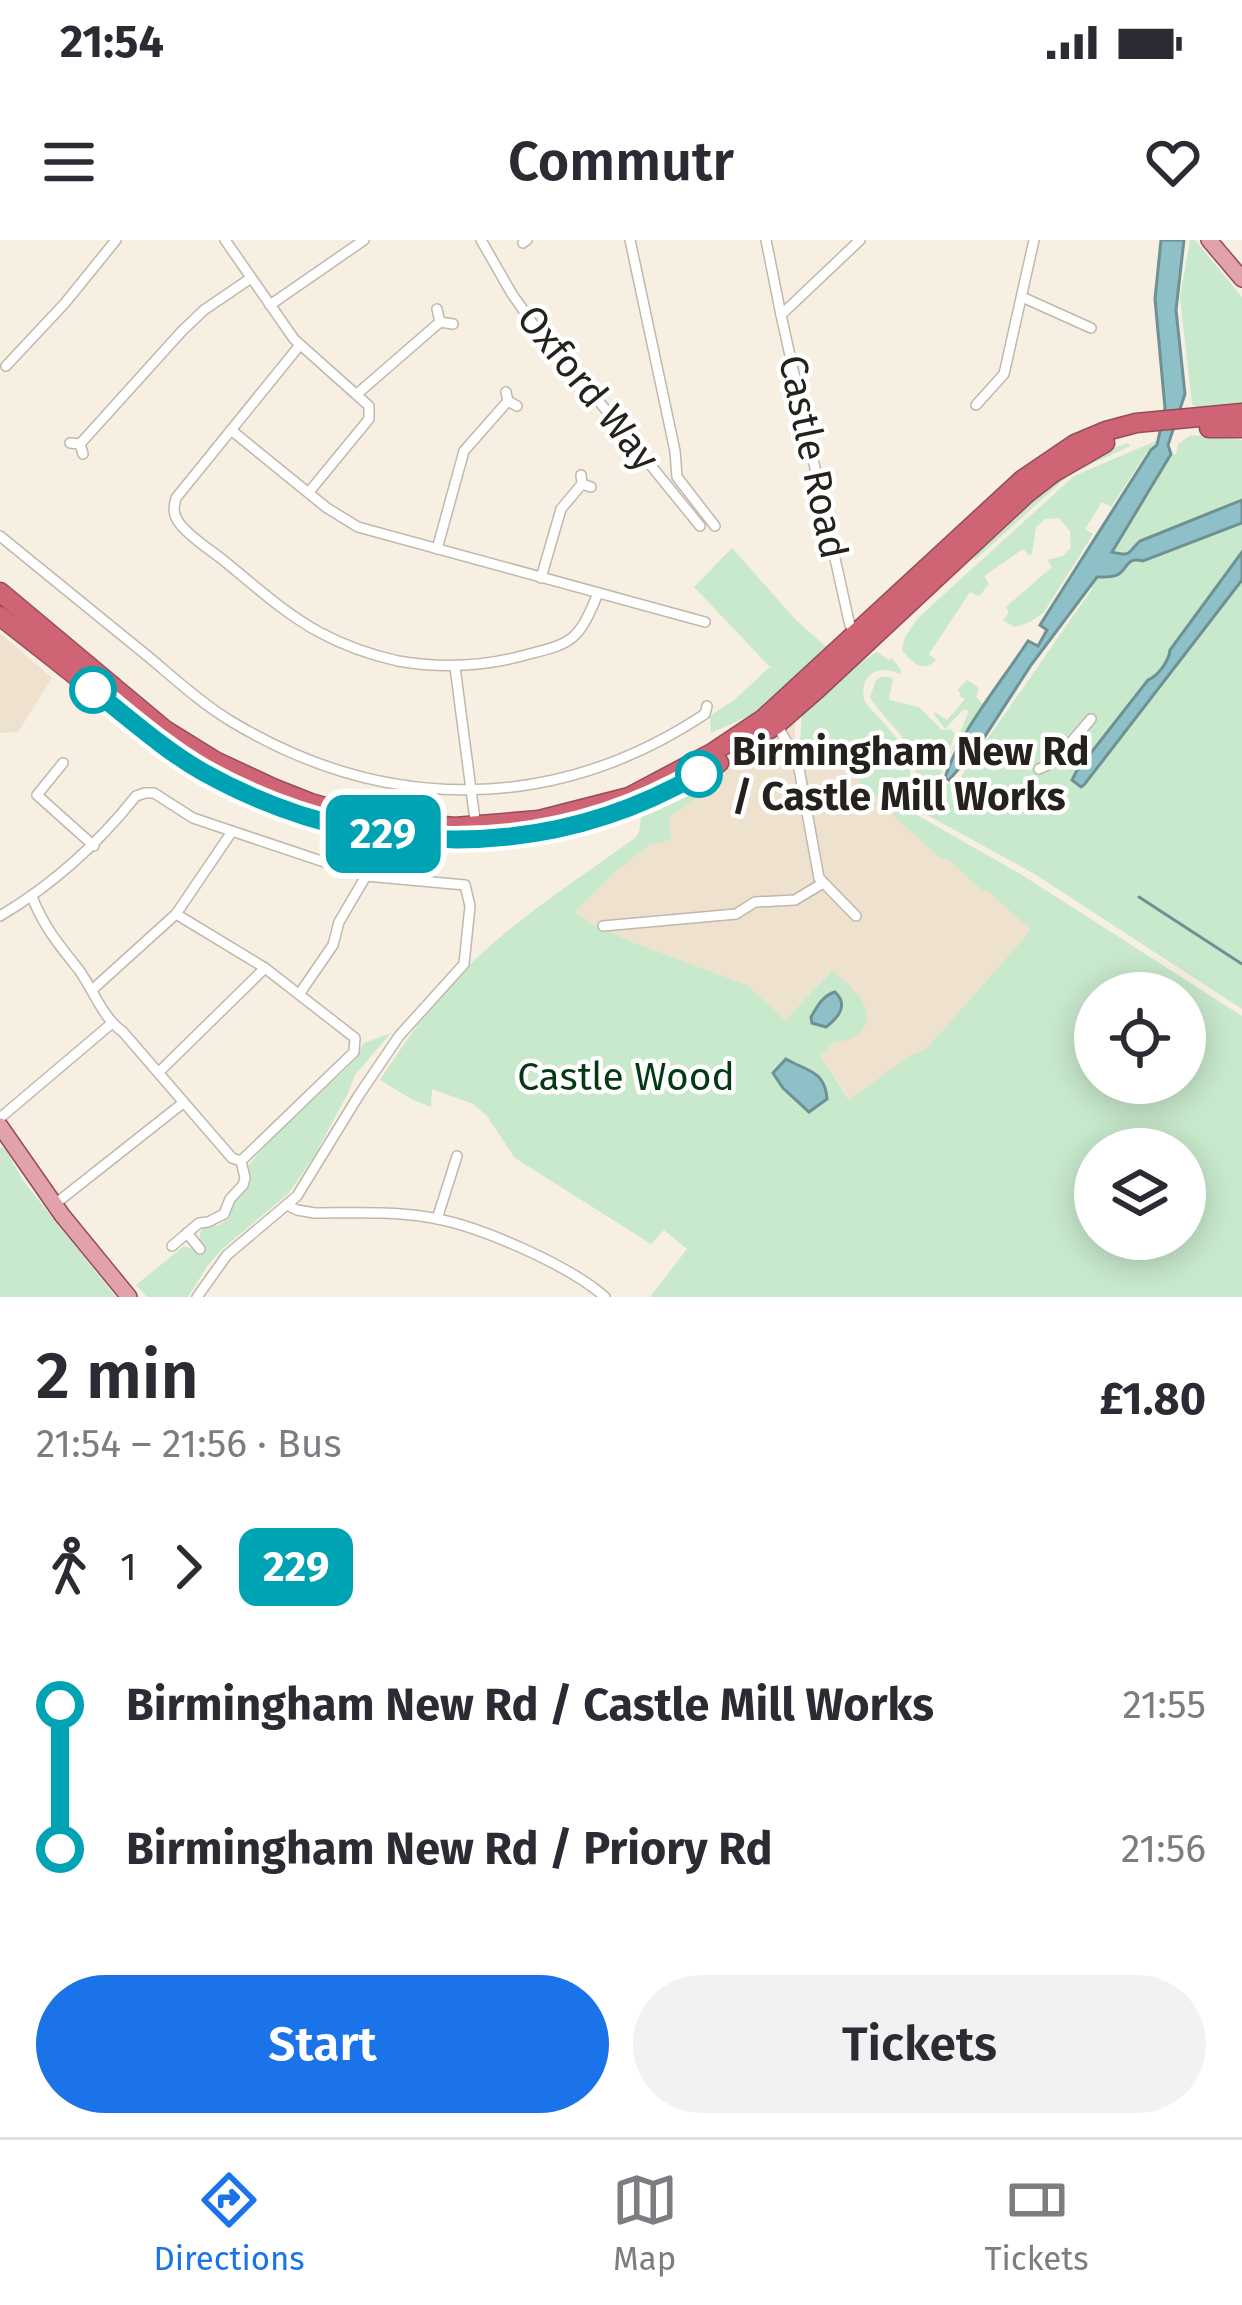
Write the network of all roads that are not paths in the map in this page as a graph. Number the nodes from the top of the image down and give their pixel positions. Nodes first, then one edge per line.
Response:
1 (116, 240) edge
2 (225, 240) edge
3 (364, 240) edge
4 (630, 240) edge
5 (766, 240) edge
6 (860, 240) edge
7 (1034, 240) edge
8 (1209, 240) edge
9 (479, 242) edge
10 (251, 278) junction
11 (1242, 279) edge
12 (1022, 298) junction
13 (270, 305) junction
14 (437, 309) dead end
15 (782, 315) junction
16 (1090, 328) dead end
17 (300, 345) junction
18 (5, 369) edge
19 (357, 394) junction
20 (510, 400) dead end
21 (976, 405) dead end
22 (1238, 419) edge
23 (1161, 424) junction
24 (231, 430) junction
25 (78, 447) dead end
26 (585, 482) dead end
27 (309, 492) junction
28 (700, 526) dead end
29 (715, 526) dead end
30 (0, 536) edge
31 (437, 549) junction
32 (541, 578) junction
33 (0, 592) edge
34 (598, 593) junction
35 (0, 616) edge
36 (705, 622) dead end
37 (858, 632) junction
38 (455, 667) junction
39 (706, 706) dead end
40 (772, 719) junction
41 (1091, 719) dead end
42 (63, 763) dead end
43 (1039, 769) dead end
44 (471, 791) junction
45 (231, 832) junction
46 (476, 833) junction
47 (94, 846) junction
48 (366, 876) junction
49 (823, 883) junction
50 (32, 897) junction
51 (176, 914) junction
52 (0, 916) edge
53 (856, 916) dead end
54 (603, 926) dead end
55 (265, 968) junction
56 (92, 990) junction
57 (300, 993) junction
58 (111, 1024) junction
59 (159, 1072) junction
60 (183, 1103) junction
61 (1, 1128) edge
62 (457, 1156) dead end
63 (244, 1160) junction
64 (55, 1204) junction
65 (289, 1205) junction
66 (437, 1219) junction
67 (187, 1233) junction
68 (172, 1246) dead end
69 (200, 1249) dead end
70 (129, 1296) edge
71 (196, 1297) edge
72 (605, 1297) edge

1 - 18 street
2 - 10 street
3 - 13 street
4 - 29 street
5 - 15 street
6 - 15 street, Castle Road
7 - 12 street
8 - 11 main road
9 - 28 street, Oxford Way
10 - 13 street
10 - 25 street
12 - 16 street
12 - 21 street
13 - 17 street
14 - 19 street
15 - 37 street, Castle Road
17 - 19 street
17 - 24 street
19 - 27 street
20 - 31 street
22 - 23 highway
23 - 37 highway
23 - 40 highway
24 - 27 street
24 - 38 street
26 - 32 street
27 - 31 street
30 - 44 street
31 - 32 street
32 - 34 street
33 - 46 highway
34 - 36 street
34 - 38 street
35 - 46 highway
37 - 40 highway
38 - 44 street
39 - 44 street
40 - 46 highway
40 - 49 street
41 - 43 street
42 - 47 street
44 - 46 street
45 - 47 street
45 - 48 street
45 - 51 street
47 - 50 street
48 - 57 street
48 - 65 street
49 - 53 street
49 - 54 street
50 - 52 street
50 - 56 street
51 - 55 street
51 - 56 street
55 - 57 street
55 - 59 street
56 - 58 street
57 - 63 street
58 - 59 street
58 - 61 street
59 - 60 street
60 - 63 street
60 - 64 street
61 - 64 main road
62 - 66 street
63 - 67 street
64 - 70 main road
65 - 66 street
65 - 71 street
66 - 72 street
67 - 68 street
67 - 69 street

